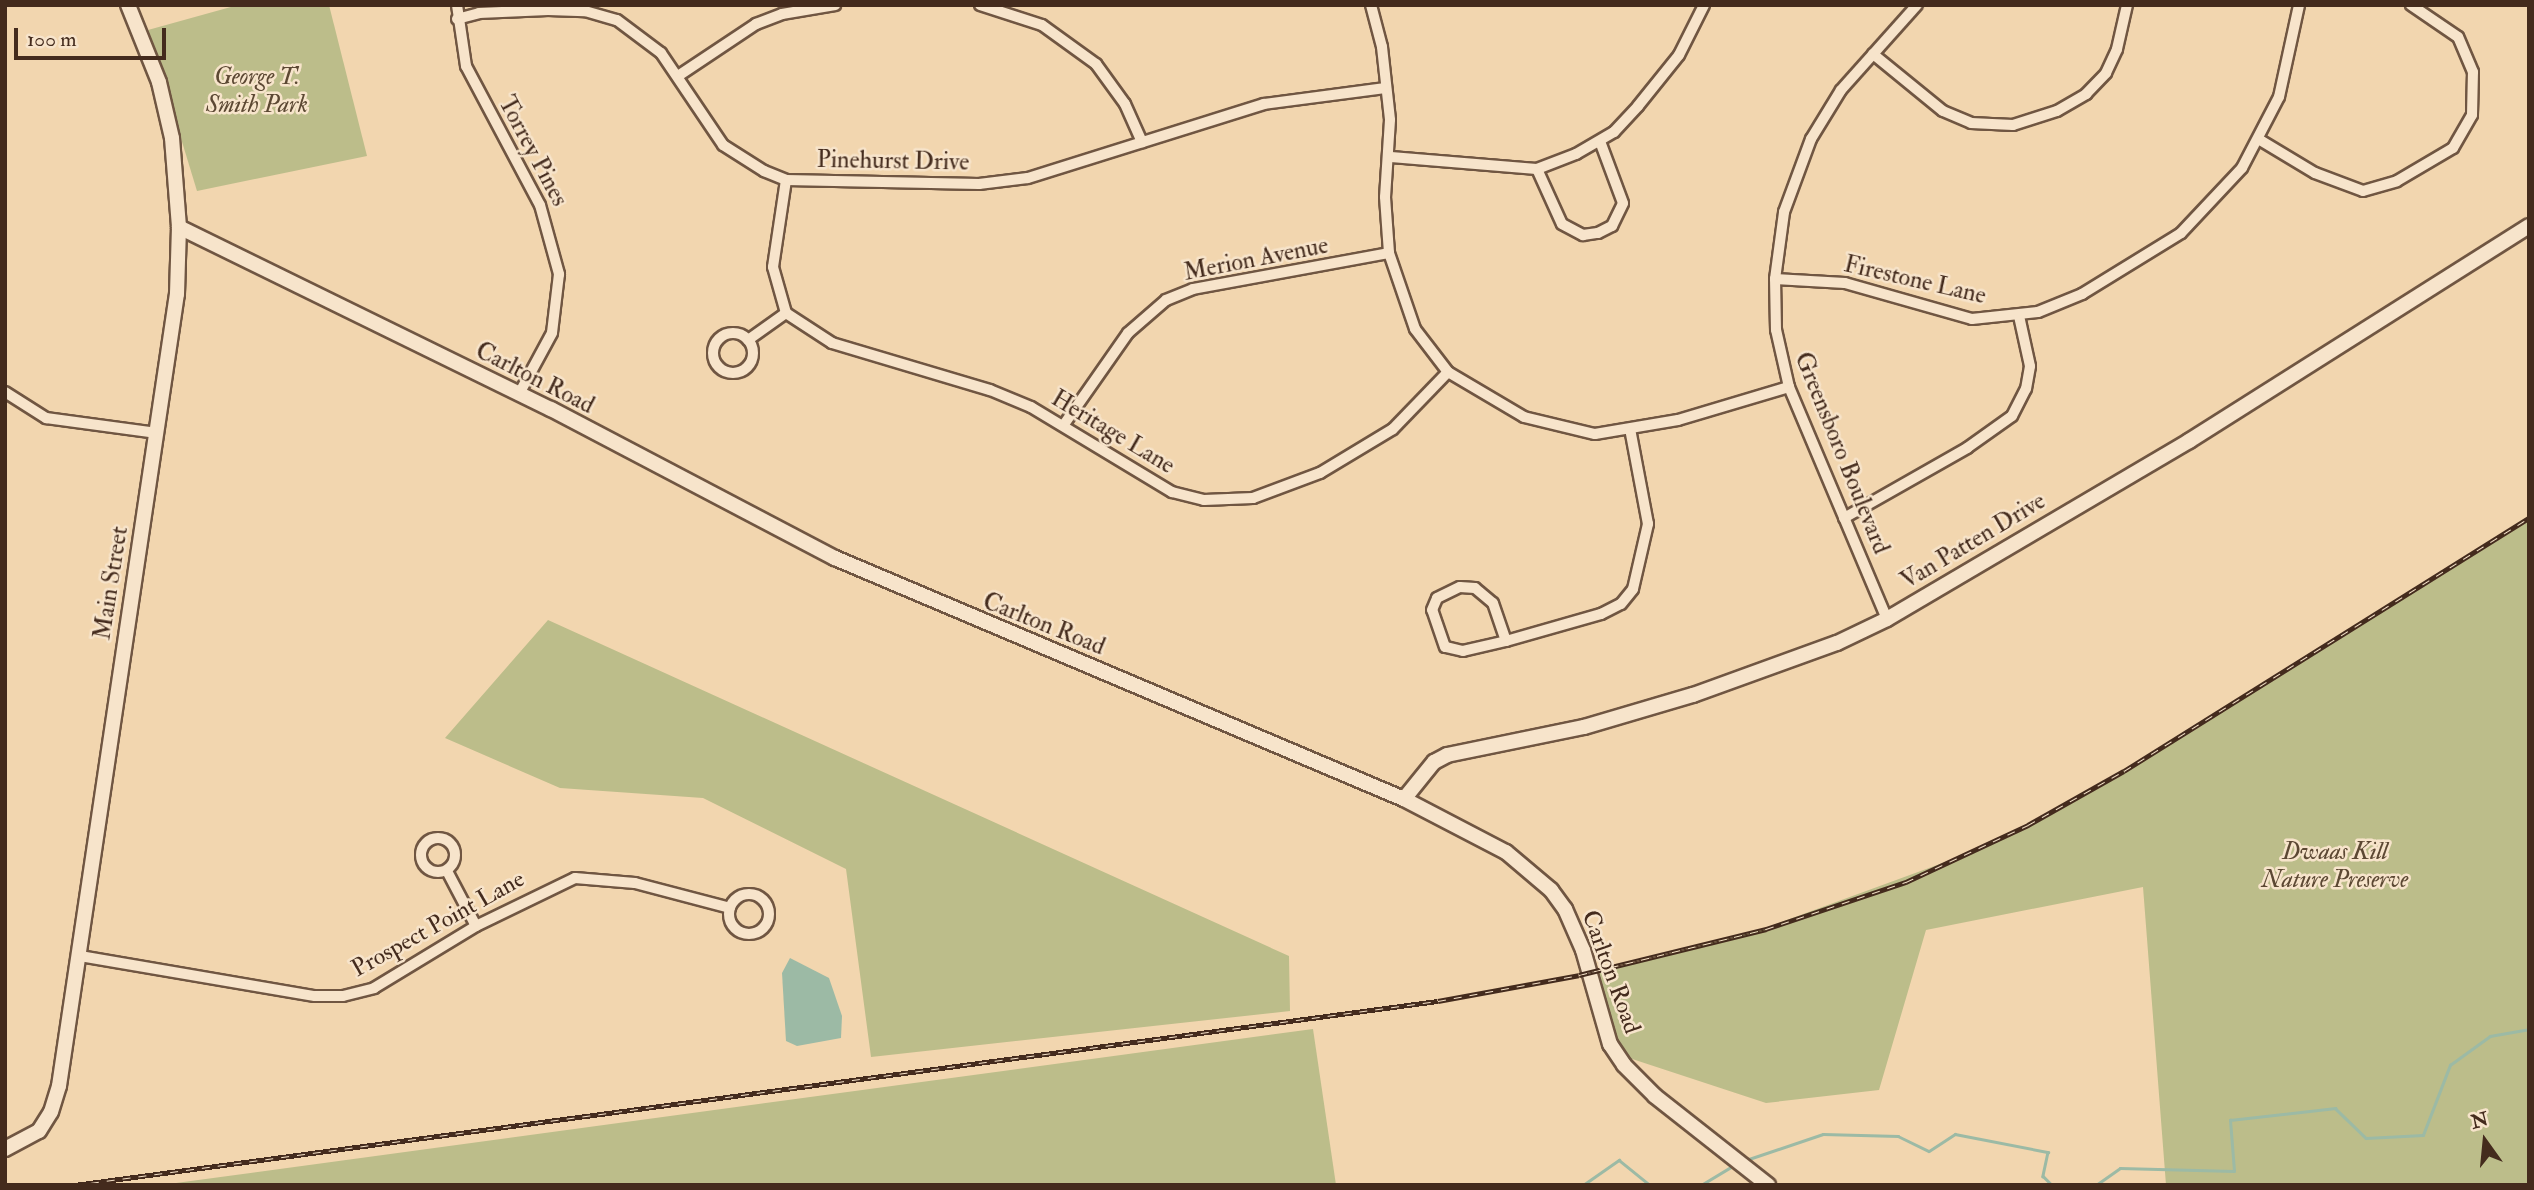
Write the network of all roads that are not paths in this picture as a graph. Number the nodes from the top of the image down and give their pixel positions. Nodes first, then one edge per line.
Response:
1 (128, 5) edge
2 (457, 5) edge
3 (835, 5) edge
4 (980, 5) edge
5 (1371, 5) edge
6 (1704, 5) edge
7 (1917, 5) edge
8 (2127, 5) edge
9 (2299, 5) edge
10 (2411, 5) edge
11 (457, 19) junction
12 (1873, 54) junction
13 (678, 76) junction
14 (1386, 88) junction
15 (2260, 140) junction
16 (1600, 141) junction
17 (1142, 142) junction
18 (1391, 157) junction
19 (1537, 169) junction
20 (786, 180) junction
21 (2529, 226) edge
22 (179, 227) junction
23 (1389, 253) junction
24 (1775, 279) junction
25 (786, 313) junction
26 (2019, 316) junction
27 (748, 340) junction
28 (1448, 372) junction
29 (1789, 387) junction
30 (5, 392) edge
31 (519, 394) junction
32 (1065, 424) junction
33 (1630, 429) junction
34 (157, 433) junction
35 (1844, 518) junction
36 (1887, 620) junction
37 (1506, 641) junction
38 (1404, 799) junction
39 (447, 871) dead end
40 (730, 908) junction
41 (476, 926) junction
42 (80, 956) junction
43 (5, 1149) edge
44 (1768, 1185) edge

1 - 22 street, Main Street
2 - 11 street, Torrey Pines
3 - 13 street
4 - 17 street
5 - 14 street
6 - 16 street
7 - 12 street, Greensboro Boulevard
8 - 12 street
9 - 15 street, Firestone Lane
10 - 15 street
11 - 13 street, Pinehurst Drive
11 - 31 street, Torrey Pines
12 - 24 street, Greensboro Boulevard
13 - 20 street, Pinehurst Drive
14 - 17 street, Pinehurst Drive
14 - 18 street
15 - 26 street, Firestone Lane
16 - 19 street
16 - 19 street
17 - 20 street, Pinehurst Drive
18 - 19 street
18 - 23 street
20 - 25 street
21 - 36 street, Van Patten Drive
22 - 31 street, Carlton Road
22 - 34 street, Main Street
23 - 28 street
23 - 32 street, Merion Avenue
24 - 26 street, Firestone Lane
24 - 29 street, Greensboro Boulevard
25 - 27 street
25 - 32 street, Heritage Lane
26 - 35 street
27 - 27 street
28 - 32 street, Heritage Lane
28 - 33 street
29 - 33 street
29 - 35 street, Greensboro Boulevard
30 - 34 street
31 - 38 street, Carlton Road
33 - 37 street
34 - 42 street, Main Street
35 - 36 street, Greensboro Boulevard
36 - 38 street, Van Patten Drive
37 - 37 street
38 - 44 street, Carlton Road
39 - 41 street
40 - 40 street
40 - 41 street, Prospect Point Lane
41 - 42 street, Prospect Point Lane
42 - 43 street, Main Street

